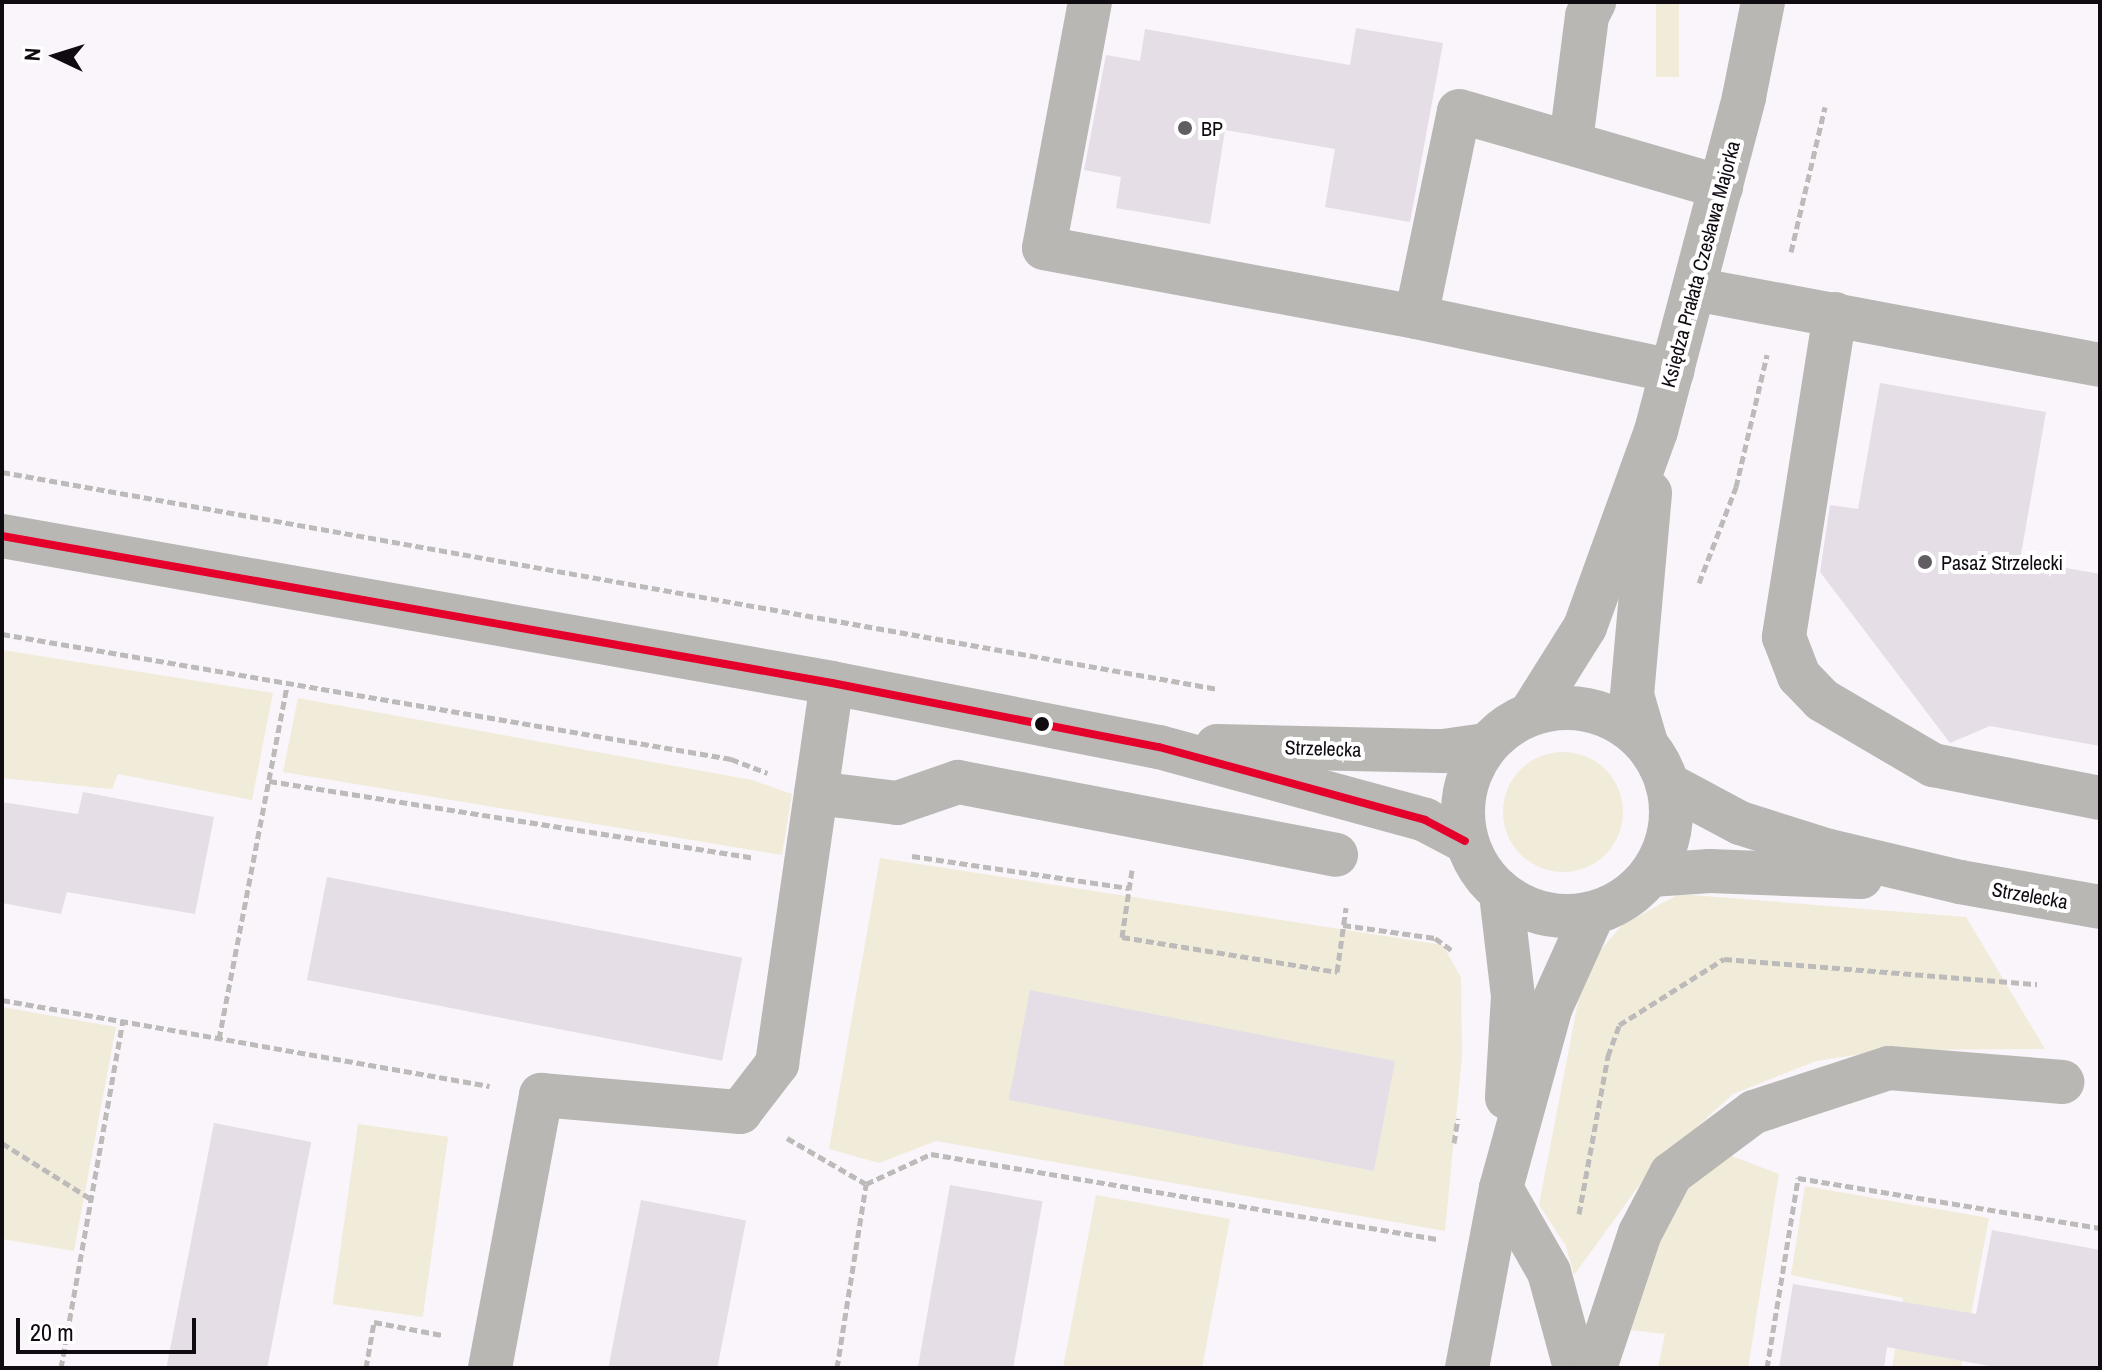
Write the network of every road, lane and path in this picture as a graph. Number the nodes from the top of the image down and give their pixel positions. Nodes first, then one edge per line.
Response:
1 (1090, 2) edge
2 (1594, 2) edge
3 (1736, 2) edge
4 (1763, 2) edge
5 (1788, 2) edge
6 (1744, 97) junction
7 (1825, 107) dead end
8 (1571, 141) junction
9 (1721, 187) junction
10 (1694, 289) junction
11 (1779, 303) junction
12 (1835, 314) junction
13 (1416, 317) junction
14 (2100, 365) edge
15 (1672, 371) junction
16 (1656, 431) junction
17 (2, 472) edge
18 (2, 536) edge
19 (1697, 588) dead end
20 (2, 634) edge
21 (832, 683) junction
22 (287, 686) junction
23 (1231, 691) dead end
24 (1531, 713) junction
25 (1646, 743) junction
26 (1486, 745) junction
27 (1159, 747) junction
28 (269, 781) junction
29 (1667, 784) junction
30 (816, 793) junction
31 (2100, 798) edge
32 (1140, 817) junction
33 (1465, 841) junction
34 (900, 854) dead end
35 (1336, 855) joint
36 (806, 866) junction
37 (1651, 875) junction
38 (1960, 882) junction
39 (1130, 888) junction
40 (1501, 894) junction
41 (2100, 907) edge
42 (1593, 914) junction
43 (1343, 925) junction
44 (1464, 959) dead end
45 (2, 1000) edge
46 (123, 1021) junction
47 (219, 1039) junction
48 (2062, 1082) dead end
49 (541, 1095) junction
50 (1460, 1103) dead end
51 (740, 1112) junction
52 (2, 1143) edge
53 (1453, 1149) dead end
54 (866, 1184) junction
55 (1501, 1188) junction
56 (91, 1199) junction
57 (1443, 1224) dead end
58 (2100, 1228) edge
59 (1440, 1240) junction
60 (1489, 1248) junction
61 (492, 1356) edge
62 (61, 1368) edge
63 (366, 1368) edge
64 (837, 1368) edge
65 (1467, 1368) edge
66 (1575, 1368) edge
67 (1595, 1368) edge
68 (1767, 1368) edge

1 - 13 street
2 - 8 street
3 - 6 street, Księdza Prałata Czesława Majorka
4 - 6 street, Księdza Prałata Czesława Majorka
5 - 6 street, Księdza Prałata Czesława Majorka
6 - 9 street, Księdza Prałata Czesława Majorka
7 - 11 path
8 - 9 street
8 - 13 street
9 - 10 street, Księdza Prałata Czesława Majorka
10 - 11 street
10 - 15 street, Księdza Prałata Czesława Majorka
11 - 12 street
11 - 19 path
12 - 14 street
12 - 31 street
13 - 15 street
15 - 16 street, Księdza Prałata Czesława Majorka
16 - 24 street, Księdza Prałata Czesława Majorka
16 - 25 street, Księdza Prałata Czesława Majorka
17 - 23 path
18 - 21 street, Strzelecka
20 - 22 path
21 - 27 street, Strzelecka
21 - 30 street
22 - 28 path
22 - 30 path
24 - 25 street
24 - 26 street
25 - 29 street
26 - 27 street, Strzelecka
26 - 33 street
27 - 33 street, Strzelecka
28 - 36 path
28 - 47 path
29 - 37 street
29 - 38 street, Strzelecka
30 - 32 street
30 - 36 street
32 - 35 street
32 - 39 path
33 - 40 street
34 - 39 path
35 - 43 path
36 - 51 street
37 - 38 street, Strzelecka
37 - 42 street
38 - 41 street, Strzelecka
39 - 43 path
40 - 42 street
40 - 55 street
42 - 55 street
43 - 44 path
45 - 46 path
46 - 47 path
46 - 56 path
47 - 49 path
48 - 67 street
49 - 51 street
49 - 61 street
50 - 53 path
51 - 54 path
52 - 56 path
54 - 59 path
54 - 64 path
55 - 60 street
55 - 66 street
56 - 62 path
57 - 59 path
58 - 68 path
59 - 60 path
60 - 65 street
61 - 63 path

